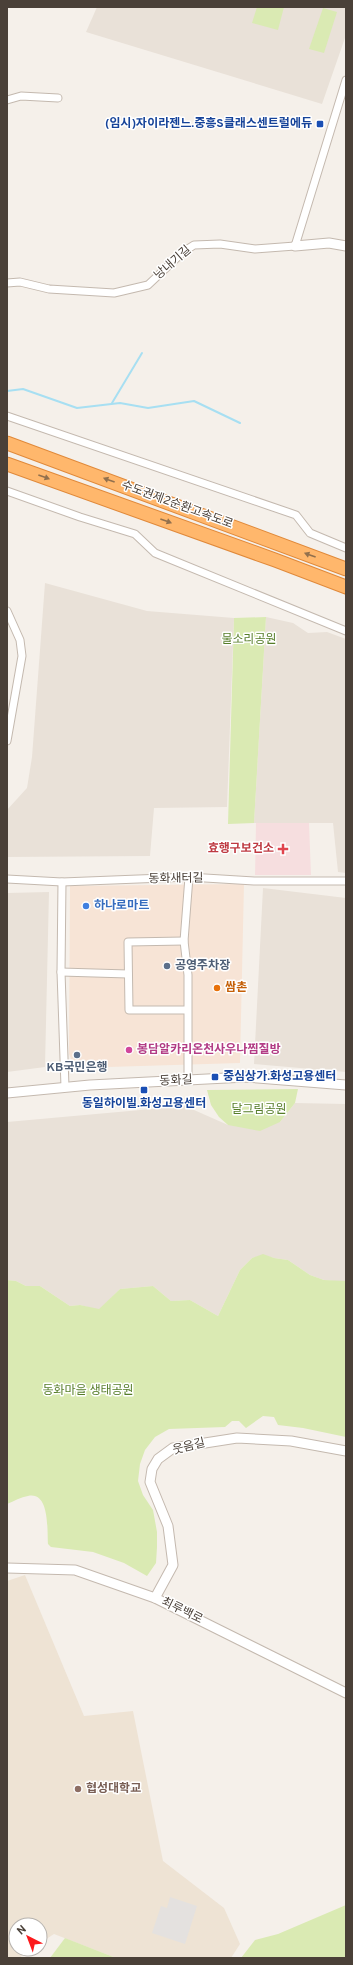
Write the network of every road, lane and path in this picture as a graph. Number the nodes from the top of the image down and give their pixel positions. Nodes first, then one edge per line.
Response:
1 (346, 80) edge
2 (58, 98) dead end
3 (7, 100) edge
4 (295, 246) junction
5 (346, 246) edge
6 (7, 284) edge
7 (7, 416) edge
8 (7, 443) edge
9 (7, 464) edge
10 (7, 491) edge
11 (346, 548) edge
12 (346, 569) edge
13 (346, 587) edge
14 (7, 611) edge
15 (346, 631) edge
16 (7, 741) edge
17 (189, 877) junction
18 (7, 879) edge
19 (346, 881) edge
20 (62, 882) junction
21 (184, 941) junction
22 (61, 972) junction
23 (128, 974) junction
24 (188, 1010) junction
25 (188, 1081) junction
26 (346, 1085) edge
27 (65, 1088) junction
28 (7, 1093) edge
29 (346, 1451) edge
30 (7, 1568) edge
31 (155, 1598) junction
32 (346, 1693) edge

1 - 4 street
2 - 3 street
4 - 5 street
4 - 6 street, 낭내기길
7 - 11 street
12 -> 8 highway, 수도권제2순환고속도로
9 -> 13 highway, 수도권제2순환고속도로
10 - 15 street
14 - 16 street
17 - 19 street, 동화새터길
17 - 20 street, 동화새터길
17 - 21 street
18 - 20 street, 동화새터길
20 - 22 street
21 - 23 street
21 - 24 street
22 - 23 street
22 - 27 street
23 - 24 street
24 - 25 street
25 - 26 street, 동화길
25 - 27 street, 동화길
27 - 28 street, 동화길
29 - 31 street, 웃음길
30 - 31 street, 최루백로
31 - 32 street, 최루백로

